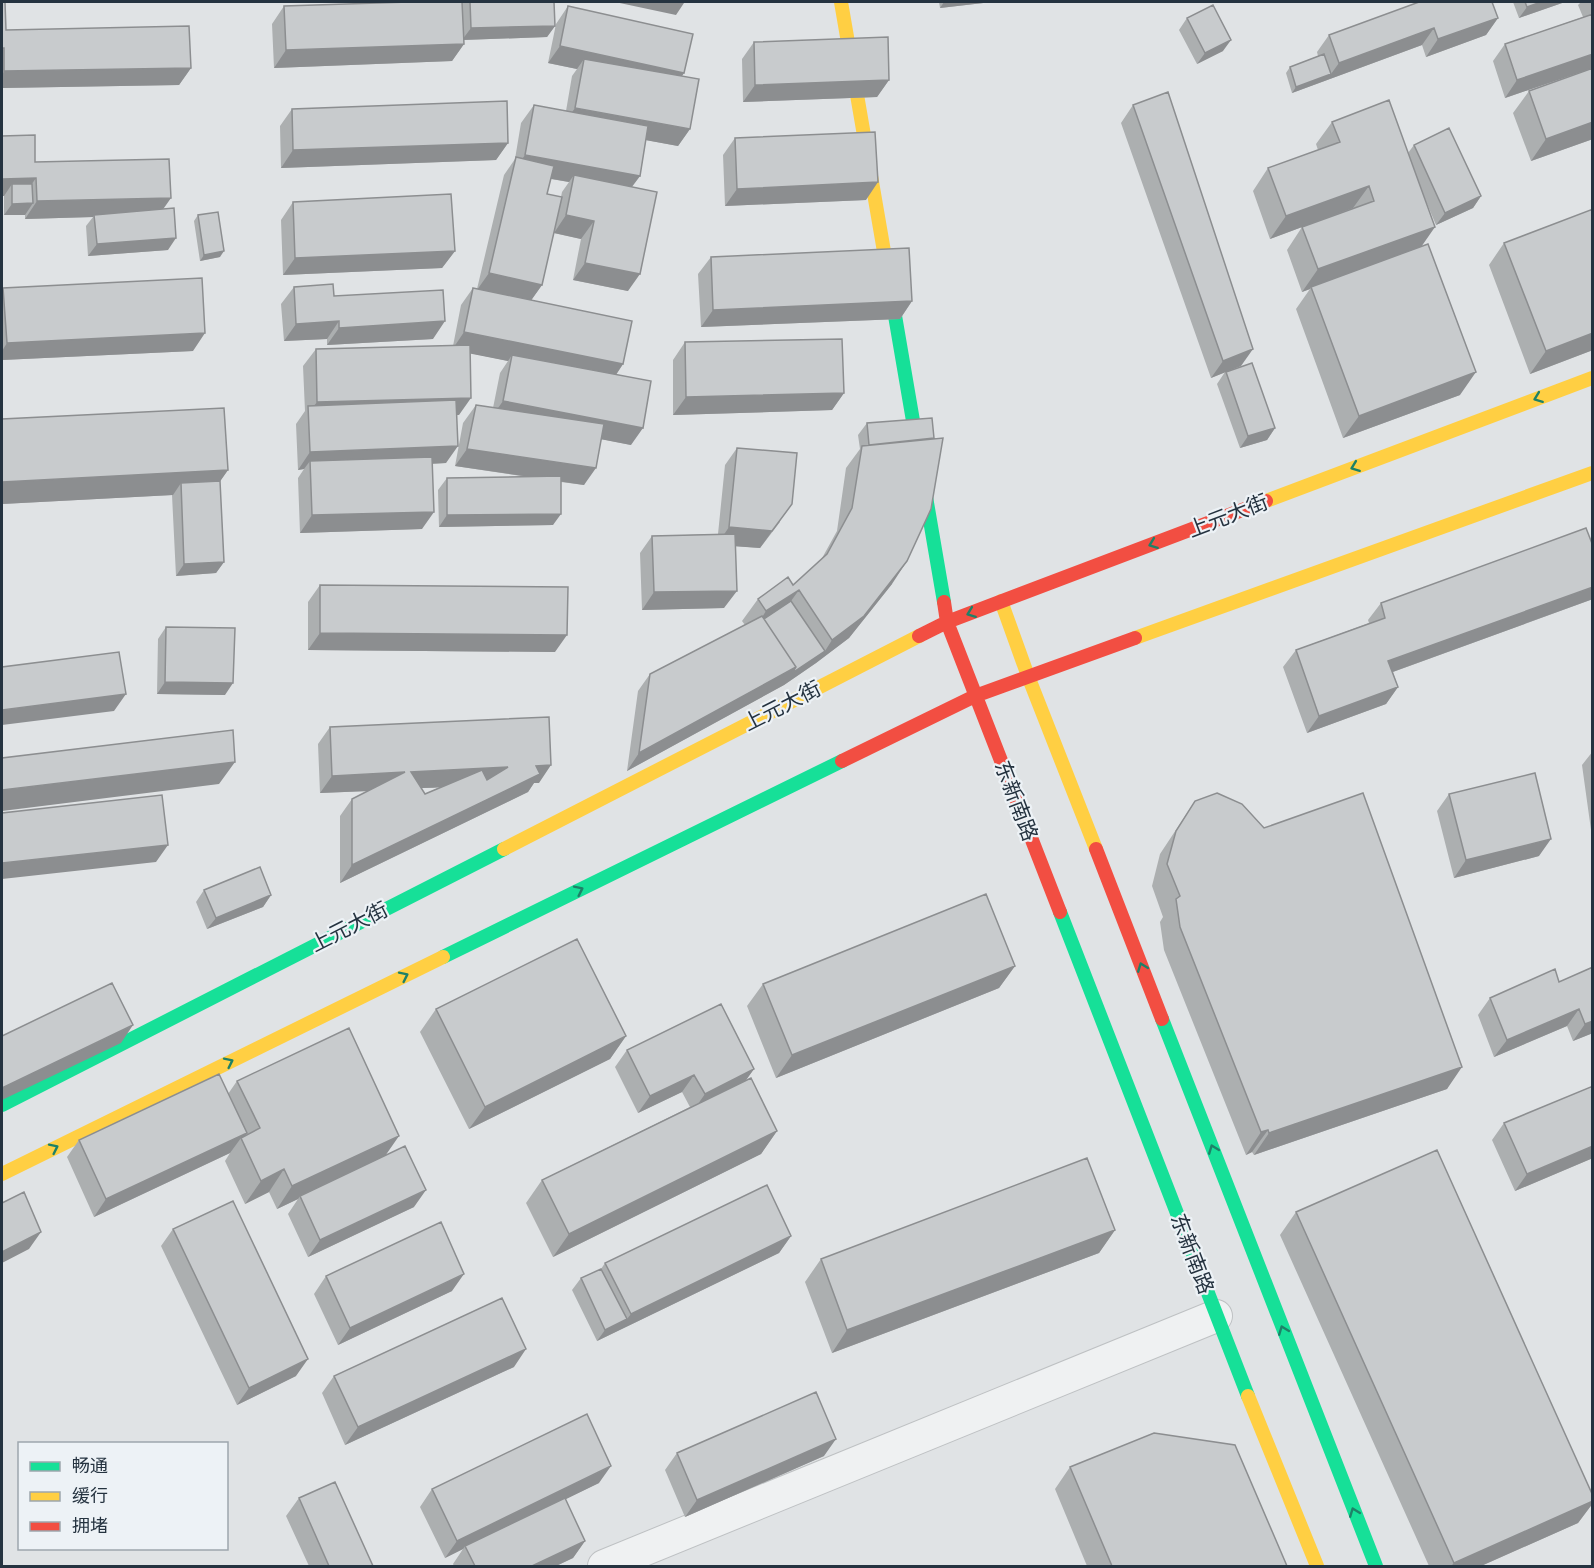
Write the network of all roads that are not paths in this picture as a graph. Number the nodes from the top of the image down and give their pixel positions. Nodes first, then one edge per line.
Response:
1 (841, 2) edge
2 (1593, 378) edge
3 (1593, 473) edge
4 (1002, 601) junction
5 (946, 622) junction
6 (1028, 676) junction
7 (975, 696) junction
8 (2, 1105) edge
9 (2, 1174) edge
10 (1216, 1316) junction
11 (604, 1566) edge
12 (1317, 1566) edge
13 (1376, 1566) edge

1 - 5 main road, 东新南路
2 -> 4 main road, 上元大街
3 - 6 main road
4 -> 5 main road, 上元大街
4 - 6 main road
5 - 7 main road, 东新南路
5 - 8 main road, 上元大街
6 - 7 main road
13 -> 6 main road
9 -> 7 main road
7 - 10 main road, 东新南路
10 - 11 street
10 - 12 main road, 东新南路

